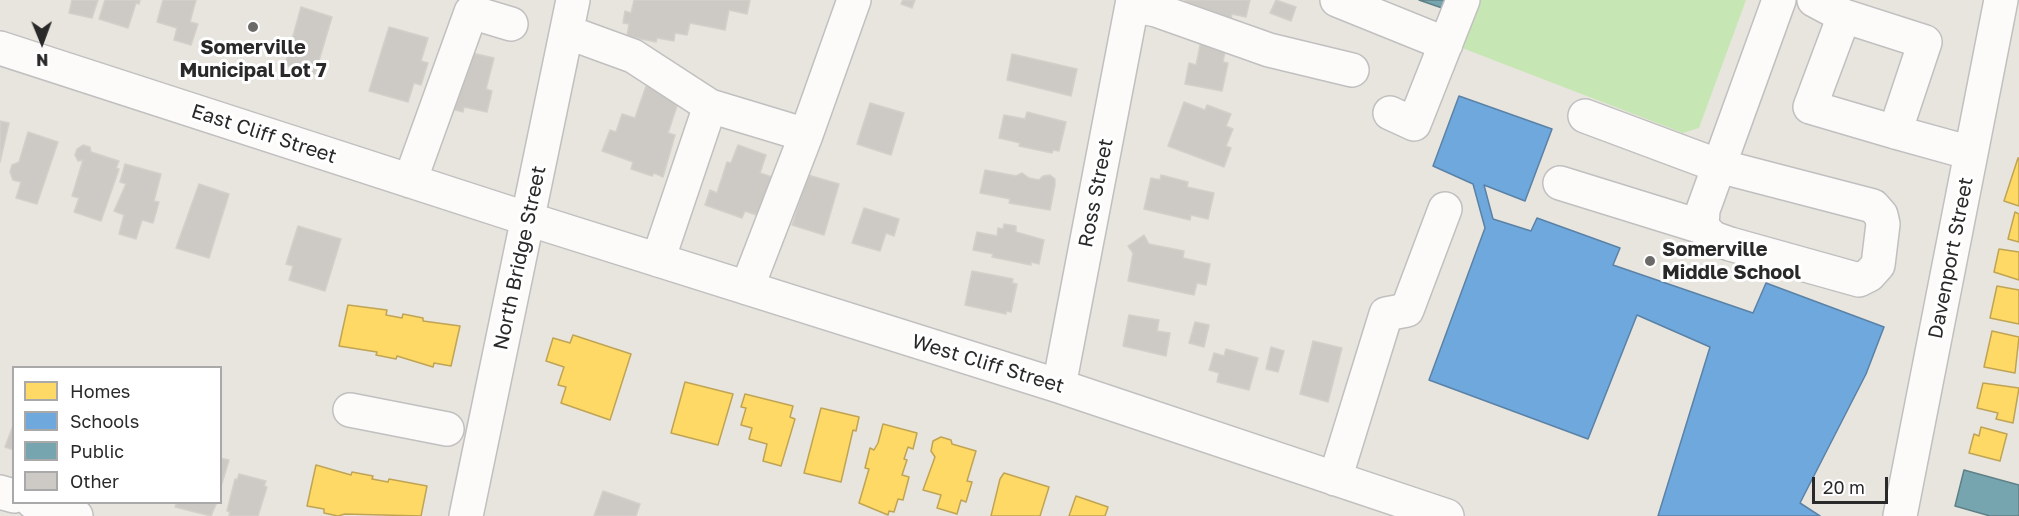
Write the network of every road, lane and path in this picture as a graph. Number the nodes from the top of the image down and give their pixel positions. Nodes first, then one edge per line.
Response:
1 (573, 0) edge
2 (854, 0) edge
3 (1337, 0) edge
4 (1463, 0) edge
5 (1779, 0) edge
6 (1814, 0) edge
7 (2001, 0) edge
8 (1132, 2) edge
9 (1844, 16) junction
10 (511, 24) dead end
11 (567, 32) junction
12 (1446, 44) junction
13 (0, 48) edge
14 (1353, 70) dead end
15 (710, 106) junction
16 (1390, 113) dead end
17 (1585, 116) dead end
18 (1895, 132) junction
19 (806, 135) junction
20 (1971, 153) junction
21 (1719, 166) junction
22 (410, 181) junction
23 (1560, 183) dead end
24 (1445, 209) dead end
25 (528, 219) junction
26 (1702, 227) junction
27 (658, 260) junction
28 (747, 288) junction
29 (1059, 386) junction
30 (350, 410) dead end
31 (485, 423) junction
32 (447, 429) junction
33 (478, 456) junction
34 (1335, 479) junction
35 (39, 504) edge
36 (76, 516) edge
37 (466, 516) edge
38 (1447, 516) edge
39 (1900, 516) edge

1 - 11 street, North Bridge Street
2 - 19 street
3 - 12 street
4 - 12 street
5 - 21 street
6 - 9 street
7 - 20 street, Davenport Street
8 - 14 street
8 - 29 street, Ross Street
9 - 18 street
9 - 18 street
10 - 22 street
11 - 15 street
11 - 25 street, North Bridge Street
12 - 16 street
13 - 22 street, East Cliff Street
15 - 19 street
15 - 27 street
17 - 21 street
18 - 20 street
19 - 28 street
20 - 39 street, Davenport Street
21 - 26 street
21 - 26 street
22 - 25 street, East Cliff Street
23 - 26 street
24 - 34 street
25 - 27 street, West Cliff Street
25 - 31 street, North Bridge Street
27 - 28 street, West Cliff Street
28 - 29 street, West Cliff Street
29 - 34 street, West Cliff Street
30 - 32 street
31 - 32 street
31 - 33 street, North Bridge Street
32 - 33 street
33 - 37 street, North Bridge Street
34 - 38 street, West Cliff Street
35 - 36 street

